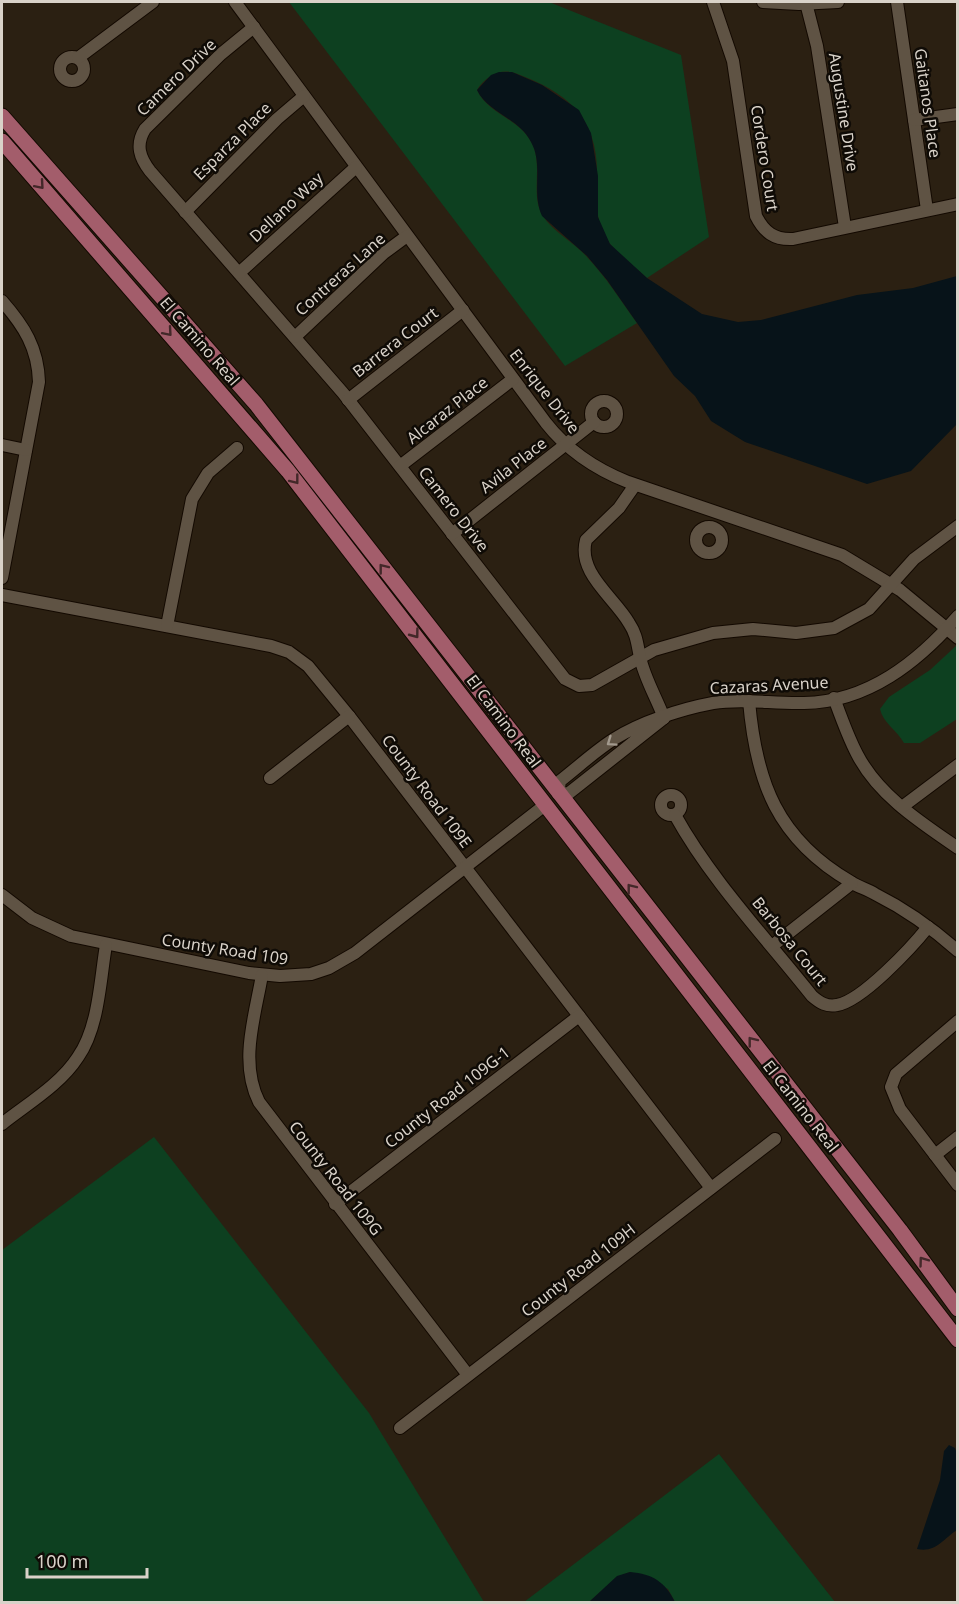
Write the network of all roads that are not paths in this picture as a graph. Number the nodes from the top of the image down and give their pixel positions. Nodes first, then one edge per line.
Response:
1 (153, 2) edge
2 (235, 2) edge
3 (713, 2) edge
4 (763, 2) edge
5 (838, 2) edge
6 (897, 2) edge
7 (803, 3) edge
8 (254, 27) junction
9 (78, 58) dead end
10 (304, 96) junction
11 (957, 114) edge
12 (2, 116) edge
13 (914, 120) junction
14 (2, 141) edge
15 (356, 166) junction
16 (957, 204) edge
17 (927, 210) junction
18 (185, 212) junction
19 (845, 227) junction
20 (407, 236) junction
21 (239, 273) junction
22 (2, 301) edge
23 (463, 310) junction
24 (295, 337) junction
25 (513, 379) junction
26 (348, 400) junction
27 (594, 422) dead end
28 (2, 445) edge
29 (565, 445) junction
30 (237, 448) dead end
31 (26, 450) junction
32 (400, 466) junction
33 (635, 485) junction
34 (717, 512) junction
35 (957, 526) edge
36 (713, 528) dead end
37 (452, 534) junction
38 (2, 578) edge
39 (893, 585) junction
40 (2, 595) edge
41 (957, 616) edge
42 (167, 626) junction
43 (946, 629) junction
44 (957, 638) edge
45 (640, 657) junction
46 (834, 698) junction
47 (749, 701) junction
48 (349, 716) junction
49 (664, 718) junction
50 (957, 765) edge
51 (270, 778) dead end
52 (558, 794) junction
53 (545, 805) junction
54 (902, 807) junction
55 (675, 815) dead end
56 (957, 848) edge
57 (465, 868) junction
58 (852, 883) junction
59 (2, 894) edge
60 (928, 927) junction
61 (106, 945) junction
62 (772, 946) junction
63 (957, 951) edge
64 (262, 975) junction
65 (579, 1016) junction
66 (957, 1021) edge
67 (2, 1124) edge
68 (957, 1137) edge
69 (775, 1139) dead end
70 (935, 1155) junction
71 (957, 1185) edge
72 (711, 1188) junction
73 (335, 1204) junction
74 (957, 1309) edge
75 (957, 1340) edge
76 (468, 1375) junction
77 (400, 1428) dead end

1 - 9 street
2 - 8 street, Enrique Drive
3 - 19 street, Cordero Court
4 - 7 street
5 - 7 street
6 - 13 street, Gaitanos Place
7 - 19 street, Augustine Drive
8 - 10 street, Enrique Drive
8 - 18 street, Camero Drive
10 - 15 street, Enrique Drive
10 - 18 street, Esparza Place
11 - 13 street
52 -> 12 main road, El Camino Real
13 - 17 street, Gaitanos Place
14 -> 53 main road, El Camino Real
15 - 20 street, Enrique Drive
15 - 21 street, Dellano Way
16 - 17 street, Cordero Court
17 - 19 street, Cordero Court
18 - 21 street, Camero Drive
20 - 23 street, Enrique Drive
20 - 24 street, Contreras Lane
21 - 24 street, Camero Drive
22 - 31 street
23 - 25 street, Enrique Drive
23 - 26 street, Barrera Court
24 - 26 street, Camero Drive
25 - 29 street, Enrique Drive
25 - 32 street, Alcaraz Place
26 - 32 street, Camero Drive
27 - 29 street, Avila Place
28 - 31 street
29 - 33 street, Enrique Drive
29 - 37 street, Avila Place
30 - 42 street
31 - 38 street
32 - 37 street, Camero Drive
33 - 34 street, Enrique Drive
33 - 45 street
34 - 36 street
34 - 39 street, Enrique Drive
35 - 39 street, Camero Drive
37 - 45 street, Camero Drive
39 - 43 street, Enrique Drive
39 - 45 street, Camero Drive
40 - 42 street, County Road 109E
41 - 43 street, Cazaras Avenue
42 - 48 street, County Road 109E
43 - 44 street, Enrique Drive
43 - 46 street, Cazaras Avenue
45 - 49 street
46 - 47 street, Cazaras Avenue
46 - 54 street
47 - 49 street, Cazaras Avenue
47 - 58 street
48 - 51 street
48 - 57 street, County Road 109E
49 - 52 street, Cazaras Avenue
50 - 54 street
52 - 53 main road
74 -> 52 main road, El Camino Real
53 - 57 street, County Road 109
53 - 75 main road, El Camino Real
54 - 56 street
55 - 62 street, Barbosa Court
57 - 64 street, County Road 109
57 - 65 street, County Road 109E
58 - 60 street
58 - 62 street
59 - 61 street, County Road 109
60 - 62 street, Barbosa Court
60 - 63 street
61 - 64 street, County Road 109
61 - 67 street
64 - 73 street, County Road 109G
65 - 72 street, County Road 109E
65 - 73 street, County Road 109G-1
66 - 70 street
68 - 70 street
69 - 72 street, County Road 109H
70 - 71 street
72 - 76 street, County Road 109H
73 - 76 street, County Road 109G
76 - 77 street, County Road 109H

